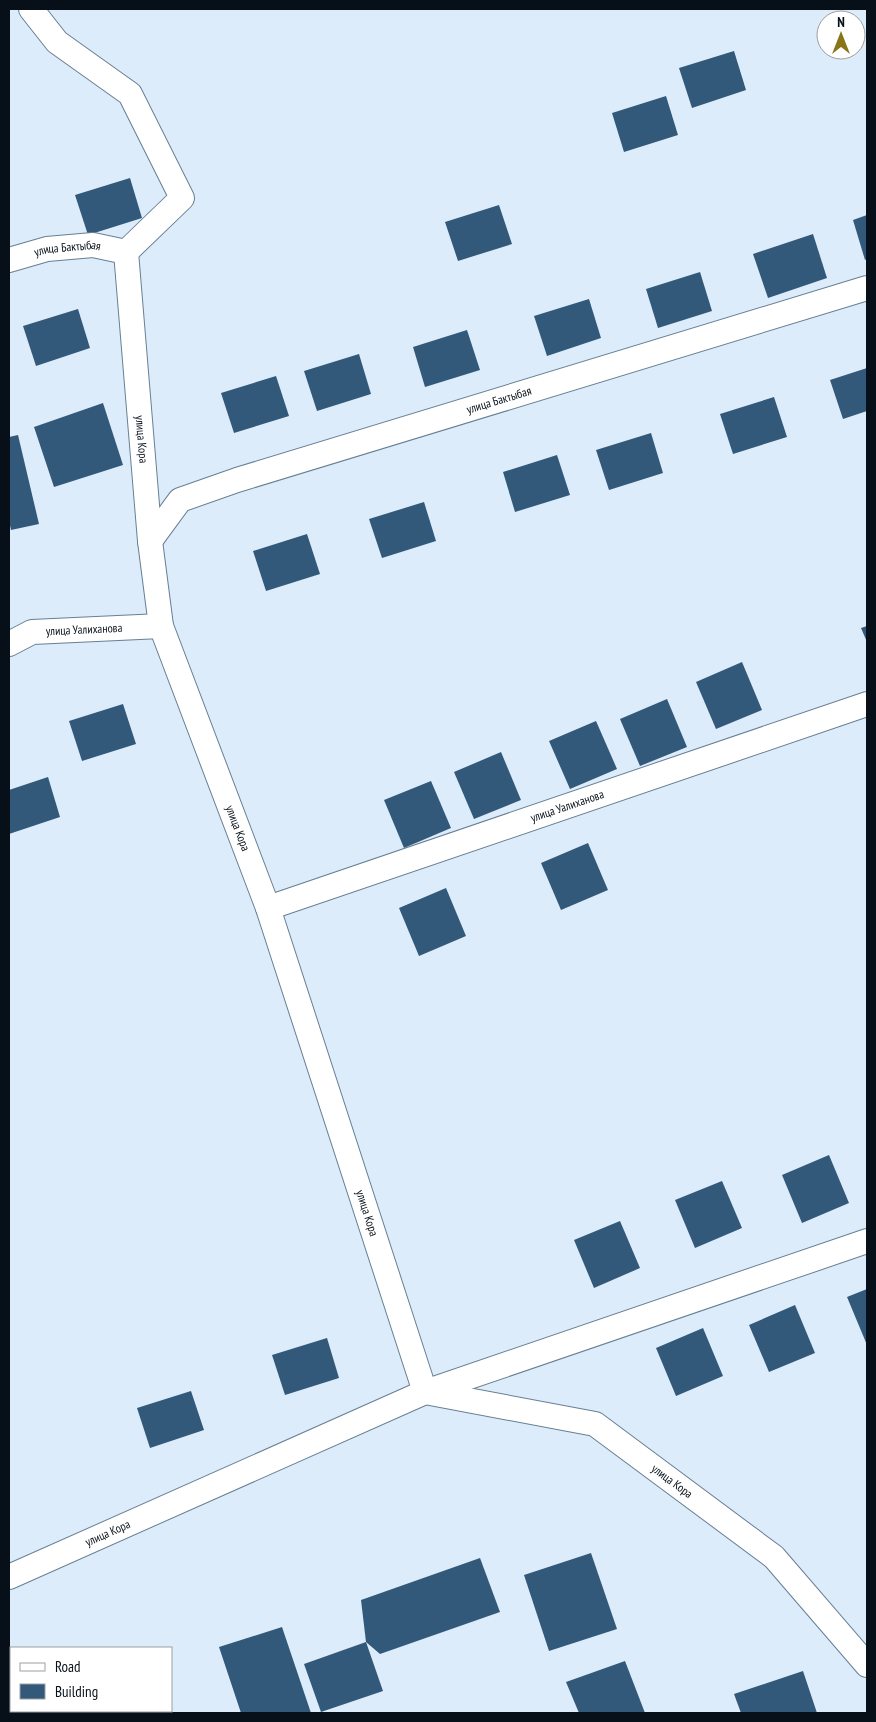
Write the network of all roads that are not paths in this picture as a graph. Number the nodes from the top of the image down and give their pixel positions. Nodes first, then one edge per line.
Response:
1 (32, 9) edge
2 (126, 252) junction
3 (9, 260) edge
4 (867, 288) edge
5 (150, 541) junction
6 (161, 626) junction
7 (9, 644) edge
8 (867, 704) edge
9 (268, 908) junction
10 (867, 1241) edge
11 (425, 1392) junction
12 (9, 1577) edge
13 (867, 1665) edge

1 - 2 street
2 - 3 street, улица Бактыбая
2 - 5 street, улица Кора
4 - 5 street, улица Бактыбая
5 - 6 street, улица Кора
6 - 7 street, улица Уалиханова
6 - 9 street, улица Кора
8 - 9 street, улица Уалиханова
9 - 11 street, улица Кора
10 - 11 street, улица Кора
11 - 12 street, улица Кора
11 - 13 street, улица Кора

